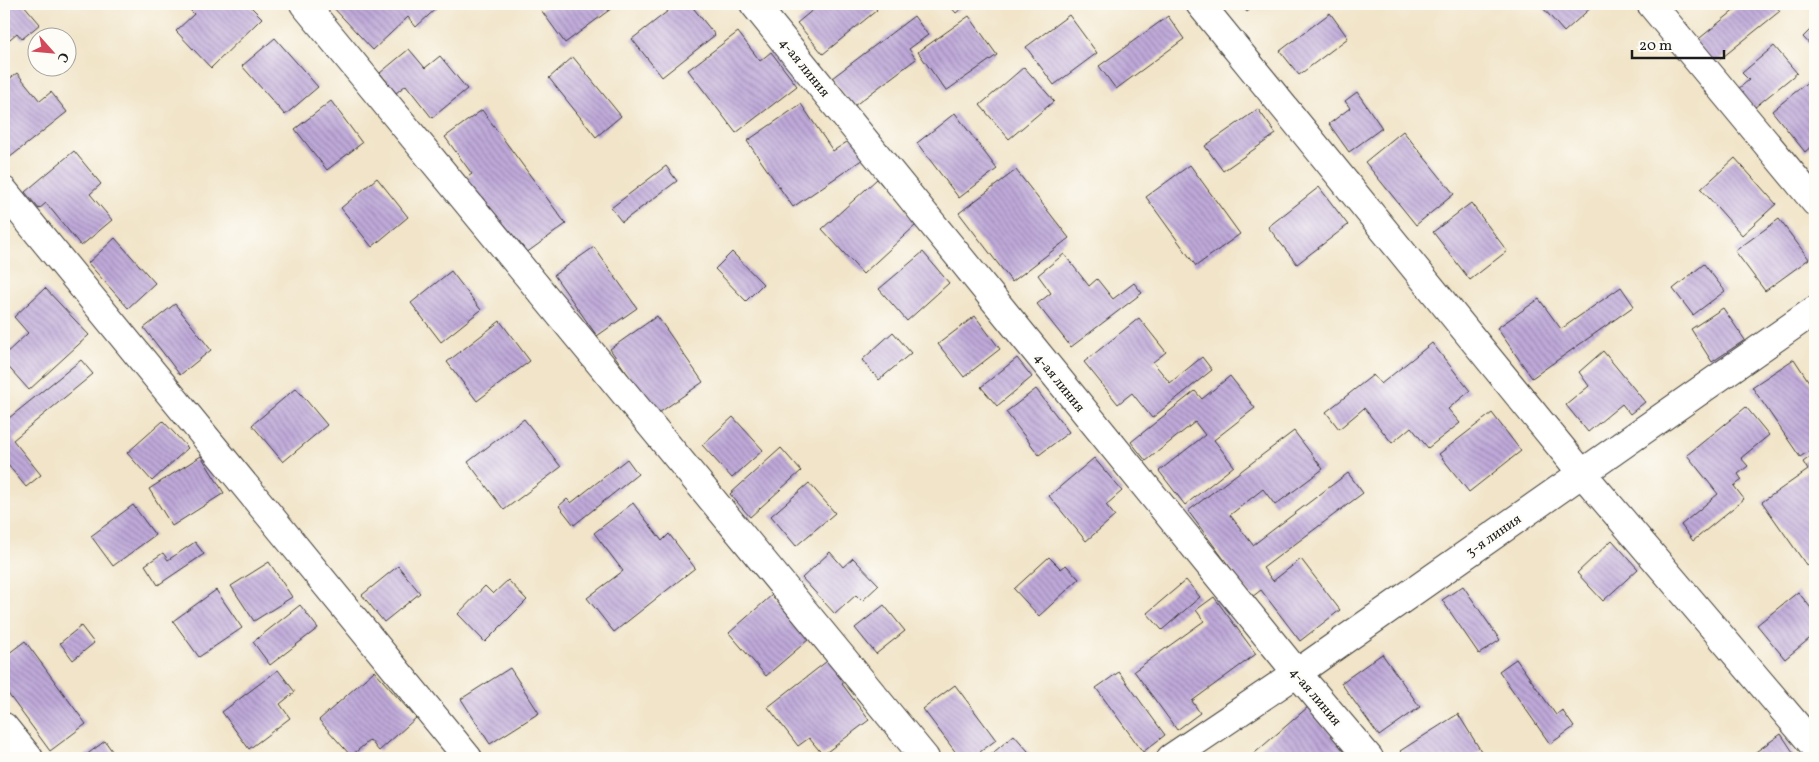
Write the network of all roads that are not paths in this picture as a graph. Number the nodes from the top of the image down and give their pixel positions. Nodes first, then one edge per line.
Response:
1 (304, 4) edge
2 (754, 4) edge
3 (1200, 4) edge
4 (1651, 4) edge
5 (4, 191) edge
6 (1815, 202) edge
7 (1815, 310) edge
8 (1582, 472) junction
9 (1297, 673) junction
10 (4, 728) edge
11 (1815, 747) edge
12 (29, 758) edge
13 (468, 758) edge
14 (925, 758) edge
15 (1171, 758) edge
16 (1369, 758) edge

1 - 14 street
2 - 9 street, 4-ая линия
3 - 8 street
4 - 6 street
5 - 13 street
7 - 8 street, 3-я линия
8 - 9 street, 3-я линия
8 - 11 street
9 - 15 street, 3-я линия
9 - 16 street, 4-ая линия
10 - 12 street

